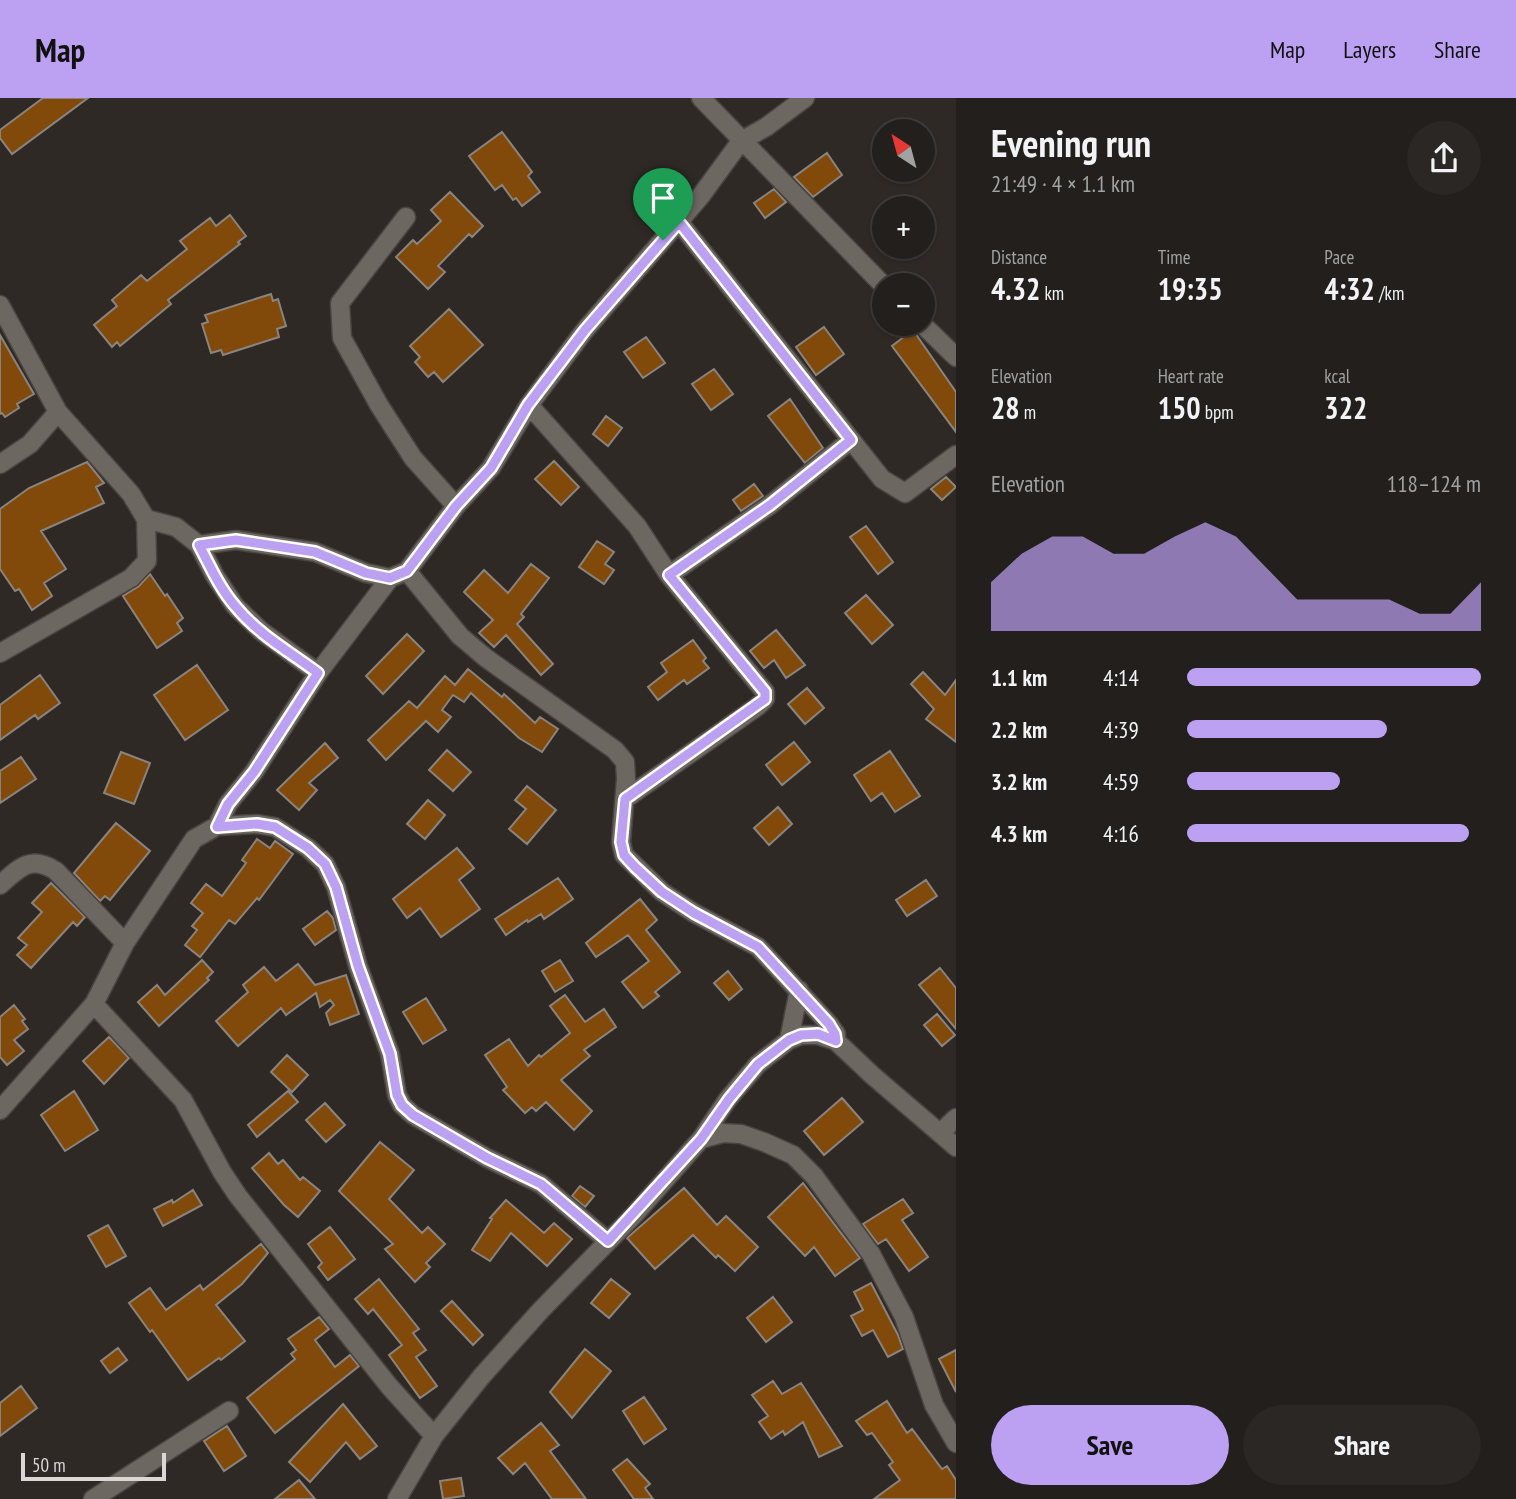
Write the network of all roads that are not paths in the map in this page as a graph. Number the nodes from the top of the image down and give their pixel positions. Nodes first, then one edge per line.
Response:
1 (701, 98) edge
2 (804, 98) edge
3 (741, 141) junction
4 (406, 217) dead end
5 (679, 222) junction
6 (872, 274) edge
7 (0, 305) edge
8 (934, 336) edge
9 (956, 357) edge
10 (528, 405) junction
11 (58, 412) junction
12 (851, 440) junction
13 (956, 455) edge
14 (0, 464) edge
15 (456, 506) junction
16 (146, 519) junction
17 (199, 545) junction
18 (399, 575) junction
19 (669, 575) junction
20 (0, 653) edge
21 (318, 673) junction
22 (625, 799) junction
23 (217, 827) junction
24 (0, 885) edge
25 (125, 943) junction
26 (799, 990) junction
27 (94, 1004) junction
28 (789, 1040) junction
29 (836, 1041) junction
30 (0, 1110) edge
31 (956, 1118) edge
32 (940, 1133) junction
33 (701, 1139) junction
34 (956, 1147) edge
35 (608, 1241) junction
36 (229, 1410) dead end
37 (434, 1436) junction
38 (956, 1443) edge
39 (93, 1499) edge
40 (397, 1499) edge

1 - 3 street
2 - 3 street
3 - 5 street
3 - 6 street
4 - 15 street
5 - 10 street
5 - 12 street
7 - 11 street
8 - 9 street
10 - 15 street
10 - 19 street
11 - 14 street
11 - 16 street
12 - 13 street
12 - 19 street
15 - 18 street
16 - 17 street
16 - 20 street
17 - 18 street
17 - 21 street
18 - 21 street
18 - 22 street
19 - 22 street
21 - 23 street
22 - 26 street
23 - 25 street
23 - 35 street
24 - 25 street
25 - 27 street
26 - 28 street
26 - 29 street
27 - 30 street
27 - 37 street
28 - 29 street
28 - 33 street
29 - 32 street
31 - 32 street
32 - 34 street
33 - 35 street
33 - 38 street
35 - 37 street
36 - 39 street
37 - 40 street

